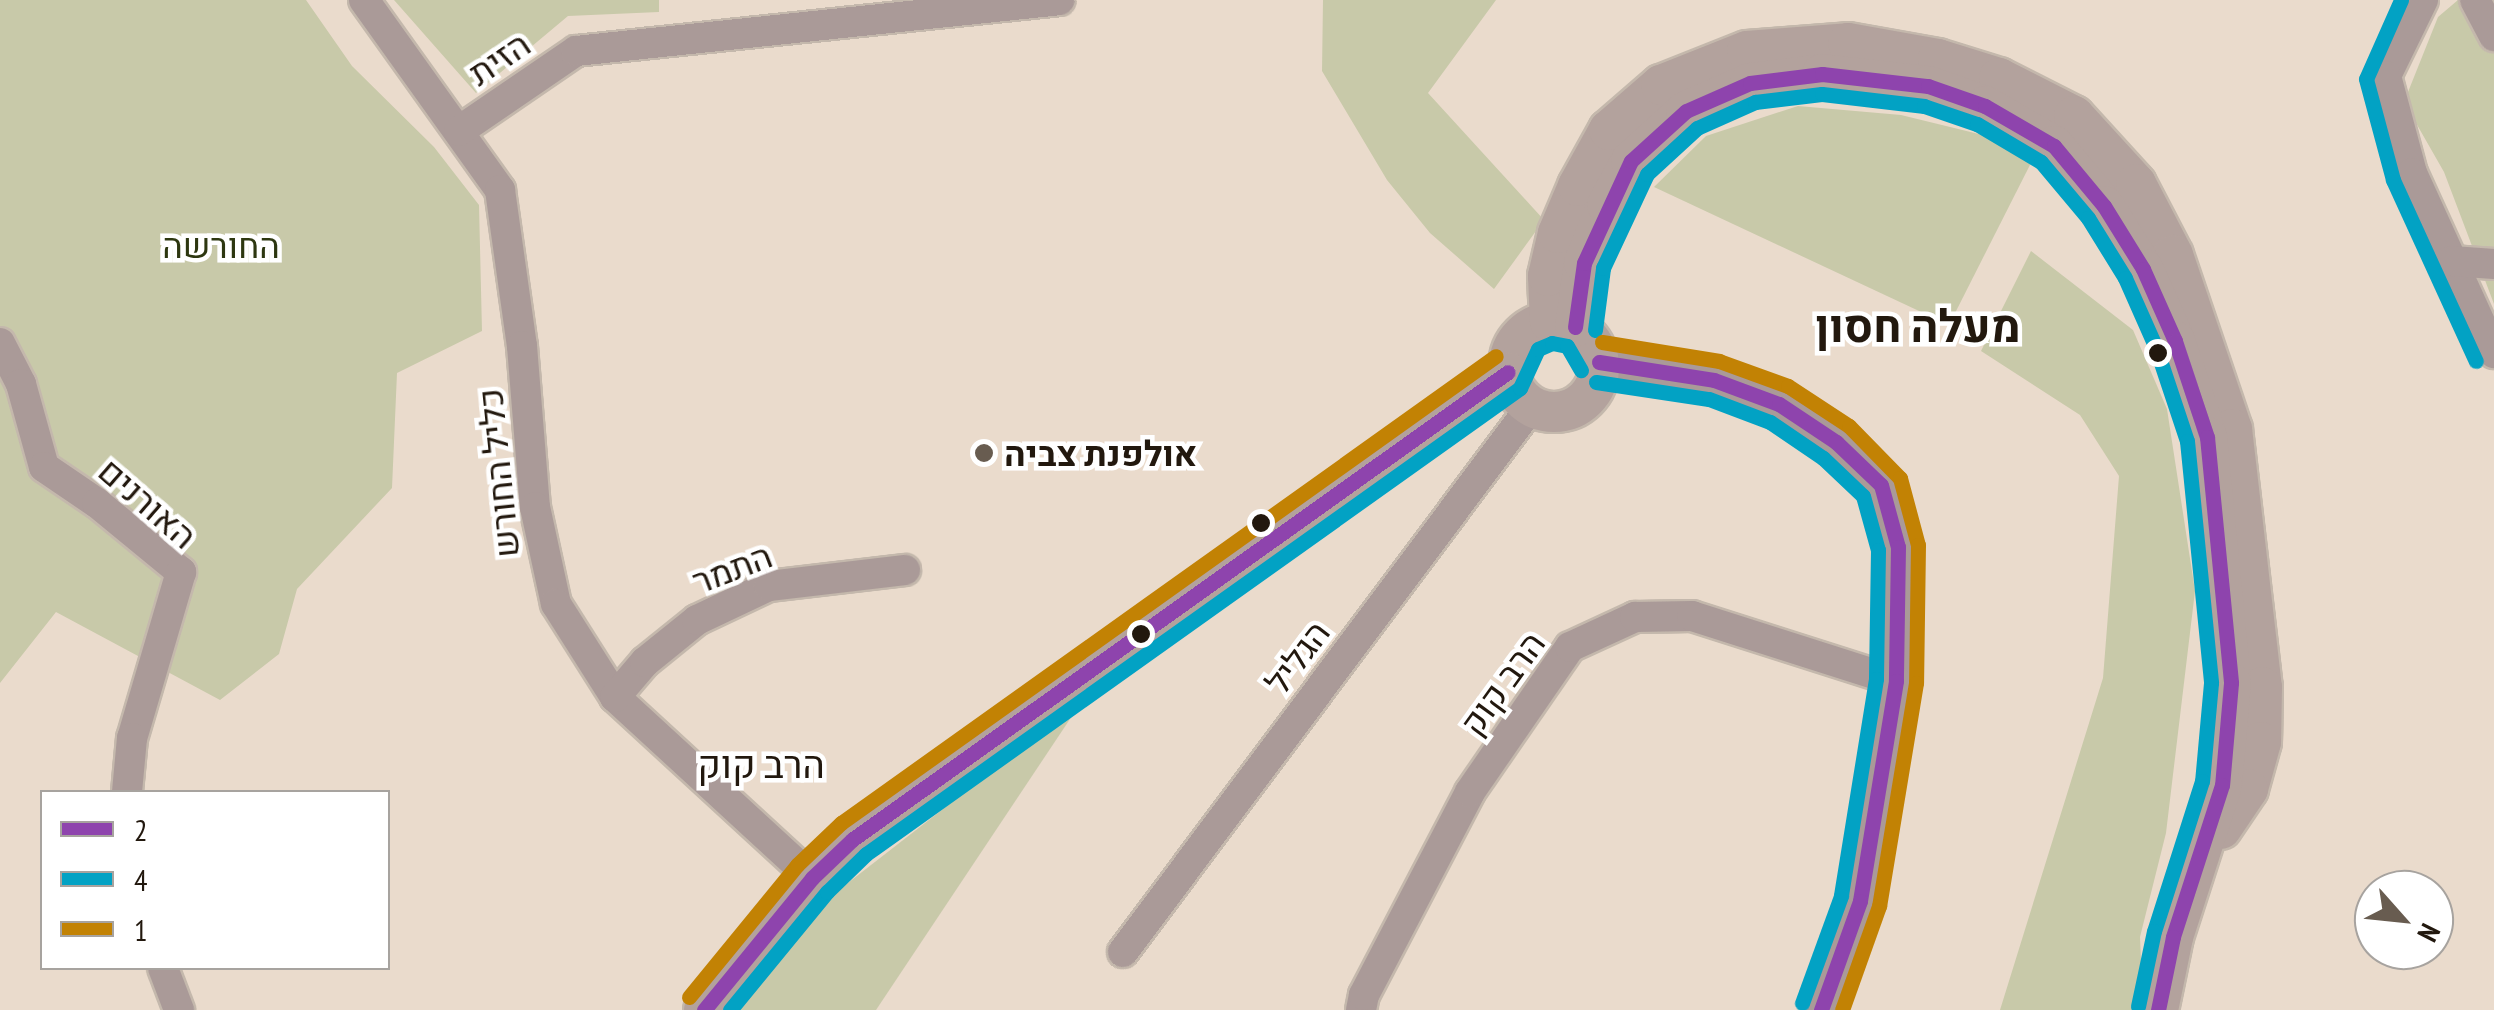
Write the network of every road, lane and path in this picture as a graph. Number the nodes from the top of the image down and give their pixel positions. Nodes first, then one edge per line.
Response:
1 (364, 0) edge
2 (1059, 0) edge
3 (2424, 0) edge
4 (2475, 0) edge
5 (2494, 36) edge
6 (459, 131) junction
7 (2452, 261) junction
8 (2494, 264) edge
9 (1562, 324) junction
10 (0, 343) edge
11 (2494, 353) edge
12 (1599, 362) junction
13 (1508, 372) junction
14 (1530, 407) junction
15 (904, 570) dead end
16 (1896, 680) junction
17 (614, 697) junction
18 (128, 790) edge
19 (812, 878) junction
20 (1123, 952) dead end
21 (164, 970) edge
22 (179, 1010) edge
23 (704, 1010) edge
24 (1361, 1010) edge
25 (1821, 1010) edge
26 (2158, 1010) edge

1 - 6 street, כליל החורש
2 - 6 street, הזית
3 - 7 street
4 - 5 street
6 - 17 street, כליל החורש
7 - 8 street
7 - 11 street
9 - 12 street
9 - 13 street
9 - 26 street
10 - 18 street, האורנים
12 - 14 street
12 - 16 street
13 - 14 street
13 - 19 street
14 - 20 street, הגליל
15 - 17 street, התמר
16 - 24 street, הרב קוק
16 - 25 street
17 - 19 street, כליל החורש
19 - 23 street
21 - 22 street

